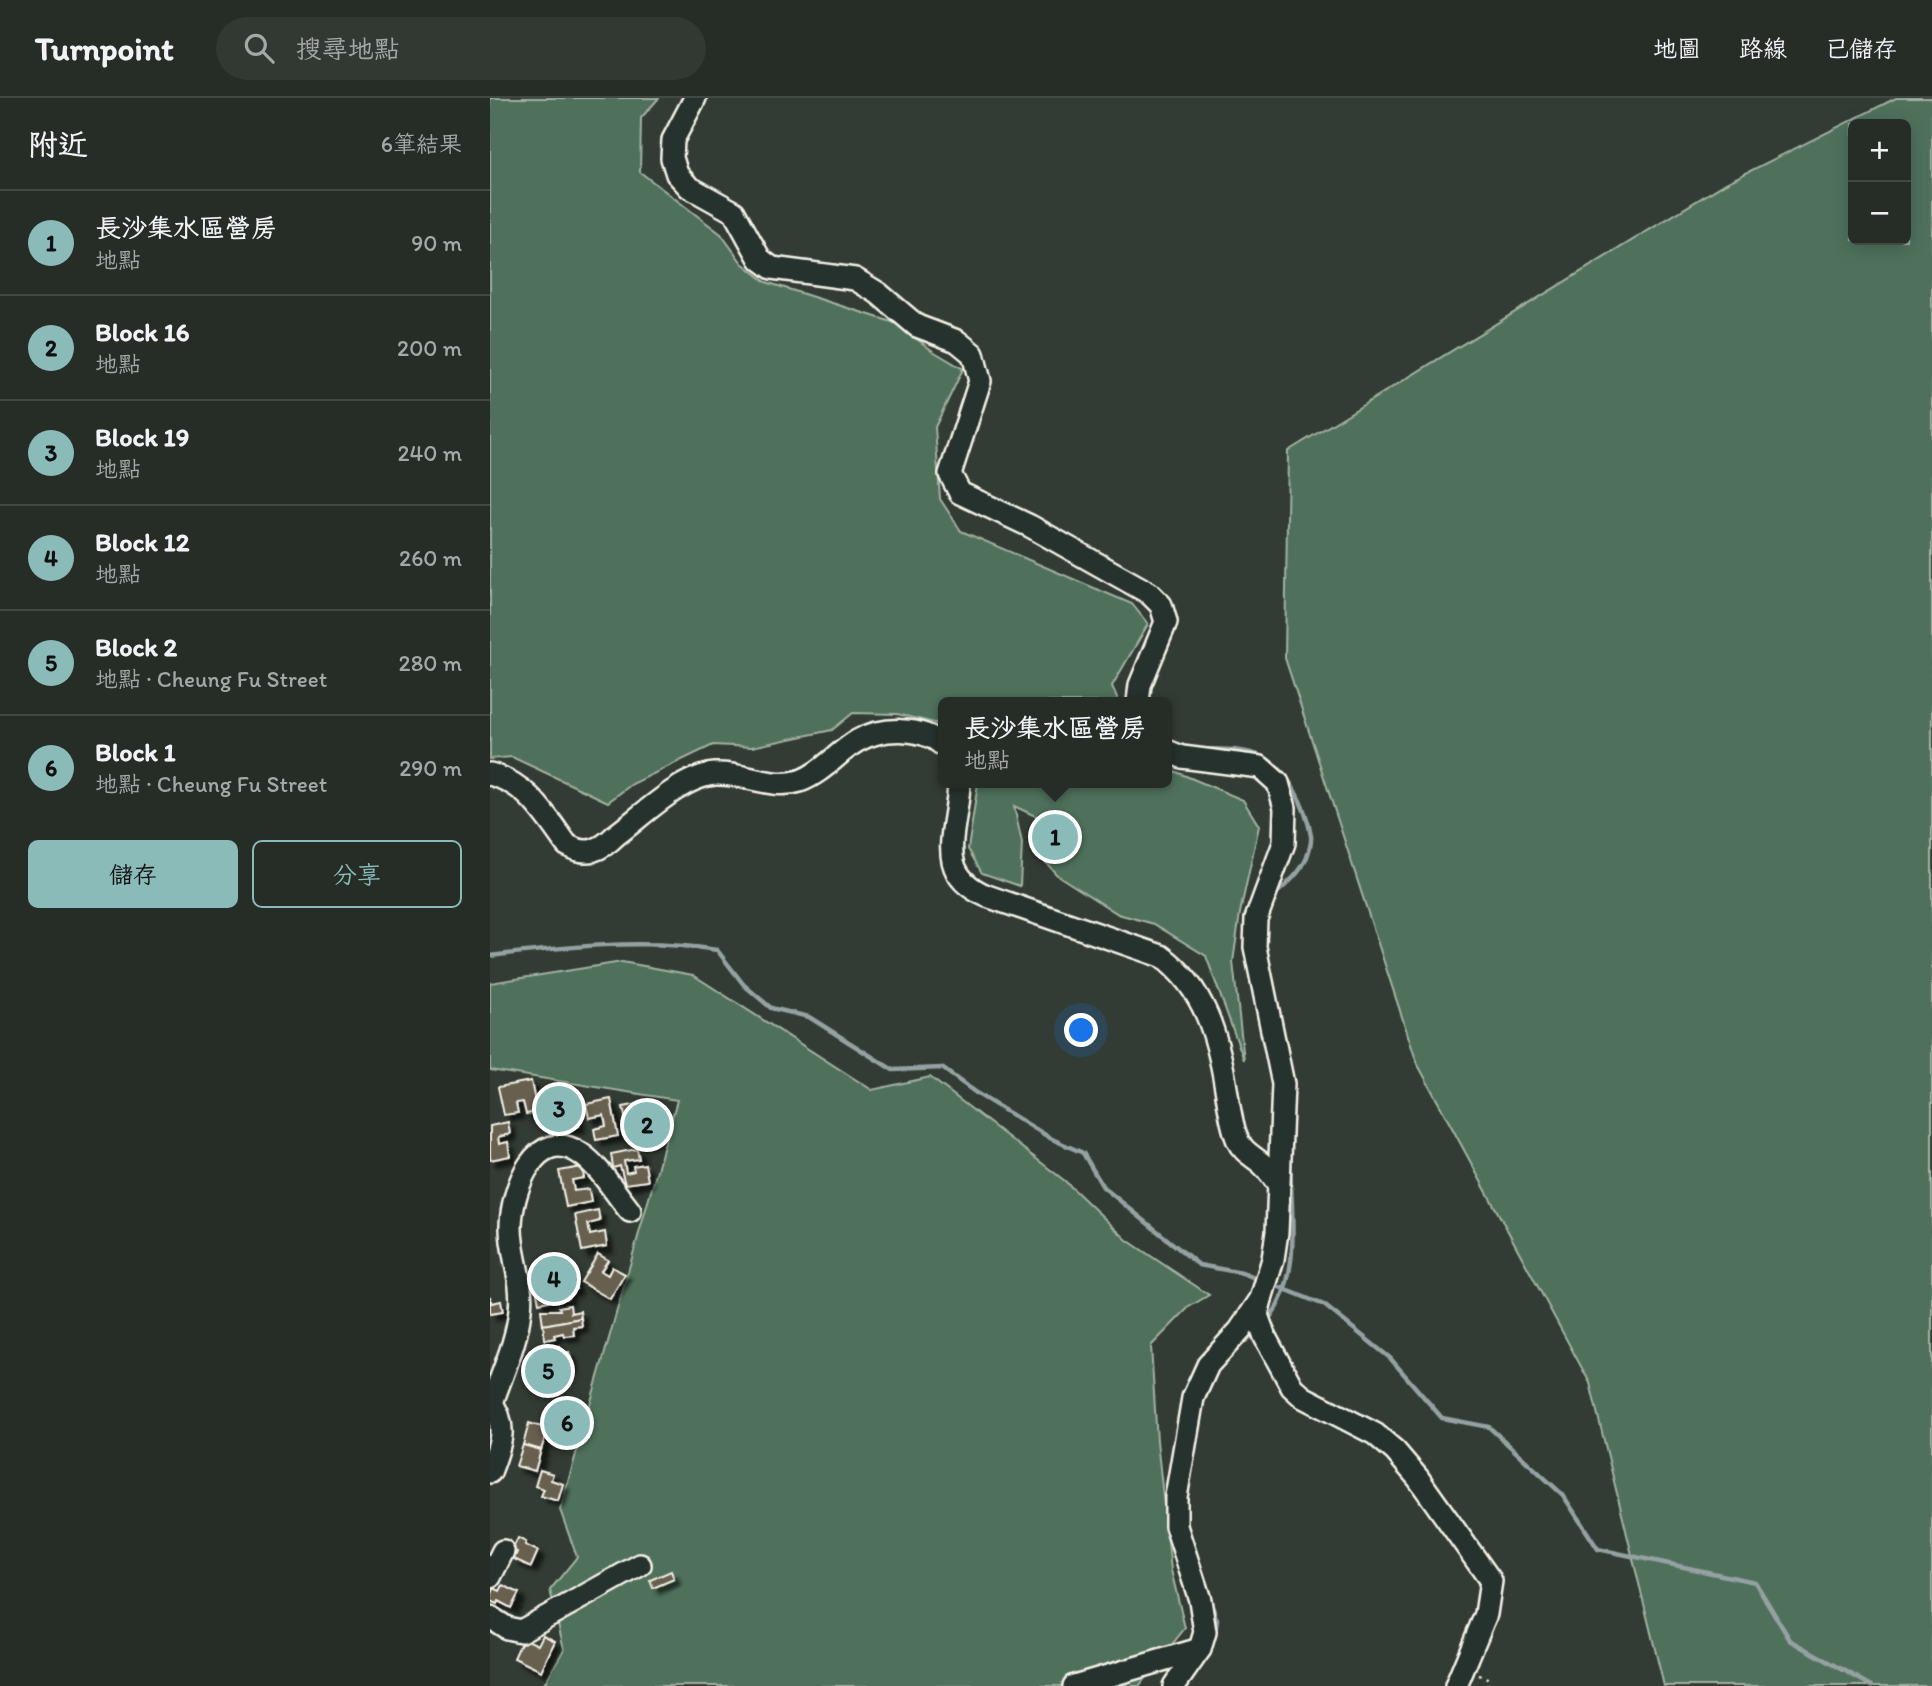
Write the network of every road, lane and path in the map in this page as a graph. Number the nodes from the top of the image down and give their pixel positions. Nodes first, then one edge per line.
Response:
1 (695, 98) edge
2 (1139, 697) edge
3 (938, 742) edge
4 (1172, 753) edge
5 (490, 774) edge
6 (958, 788) edge
7 (1278, 1184) junction
8 (630, 1211) dead end
9 (1263, 1295) junction
10 (491, 1402) edge
11 (490, 1472) edge
12 (503, 1551) dead end
13 (640, 1565) dead end
14 (490, 1577) edge
15 (490, 1618) edge
16 (1200, 1649) junction
17 (1074, 1686) edge
18 (1174, 1686) edge
19 (1456, 1686) edge

1 - 2 street
3 - 5 street
4 - 7 street
6 - 7 street
7 - 9 street
8 - 10 street
9 - 16 street
9 - 19 street
10 - 11 street
12 - 14 street
13 - 15 street
16 - 17 street
16 - 18 street

